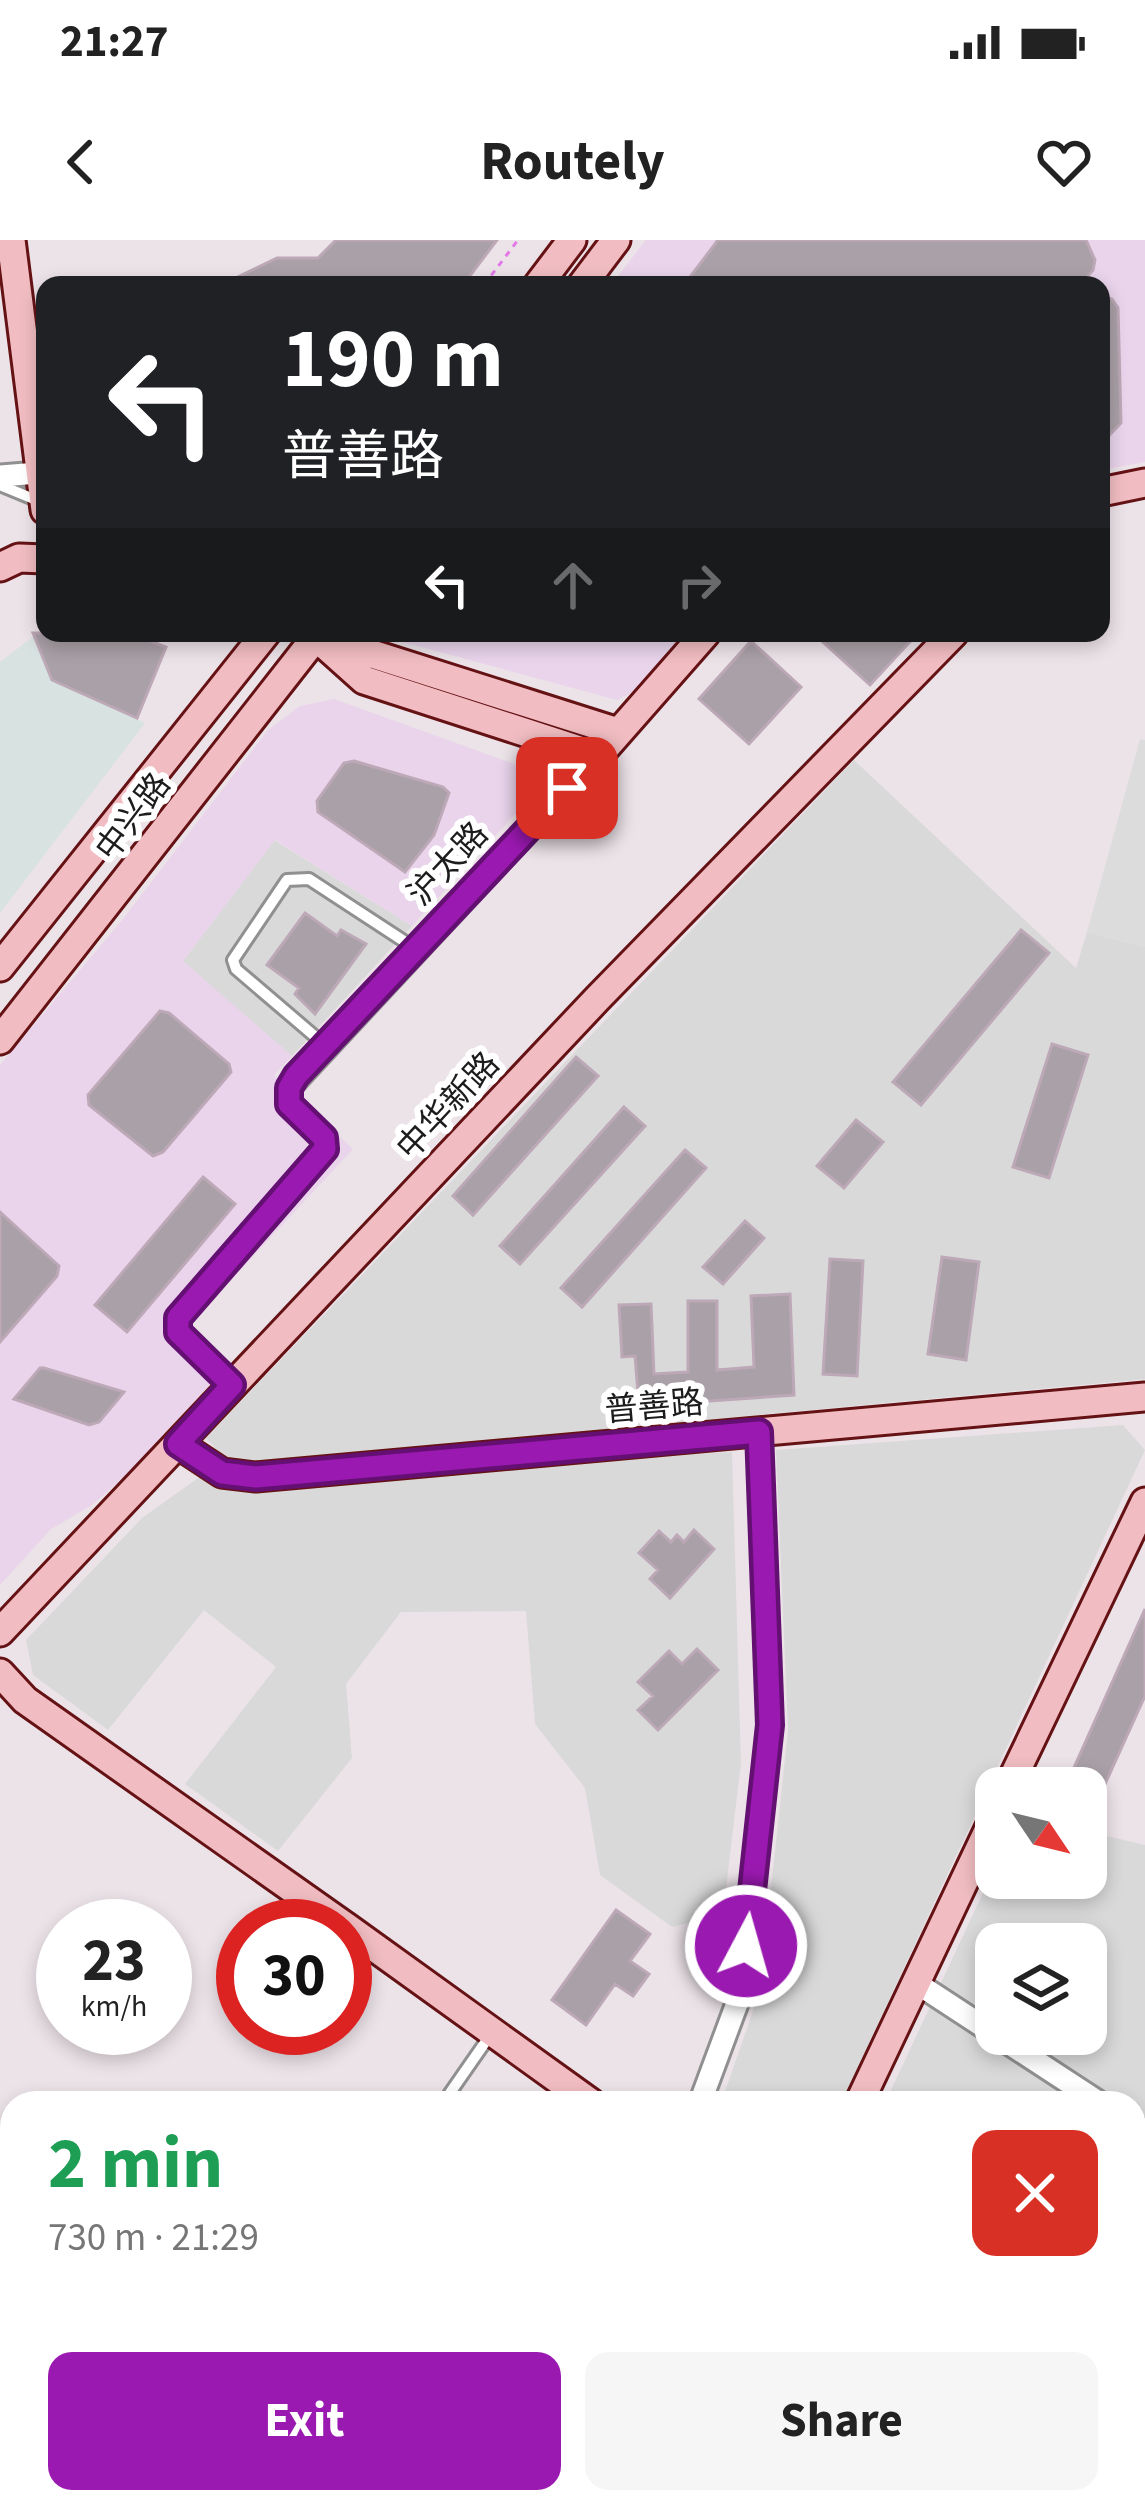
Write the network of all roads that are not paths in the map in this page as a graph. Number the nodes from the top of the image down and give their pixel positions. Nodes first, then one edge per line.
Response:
1 (11, 240) edge
2 (572, 240) edge
3 (616, 240) edge
4 (545, 276) edge
5 (589, 276) edge
6 (36, 456) edge
7 (0, 461) edge
8 (36, 473) edge
9 (1, 481) edge
10 (1145, 483) edge
11 (1110, 490) edge
12 (36, 502) edge
13 (36, 559) edge
14 (0, 566) edge
15 (259, 642) edge
16 (308, 642) edge
17 (323, 642) edge
18 (339, 642) edge
19 (698, 642) edge
20 (945, 642) edge
21 (618, 732) junction
22 (598, 756) junction
23 (416, 949) junction
24 (0, 968) edge
25 (0, 1040) edge
26 (325, 1046) junction
27 (232, 1385) junction
28 (1145, 1397) edge
29 (759, 1432) junction
30 (178, 1444) junction
31 (1145, 1502) edge
32 (0, 1632) edge
33 (0, 1673) edge
34 (1018, 1767) edge
35 (975, 1860) edge
36 (307, 1899) edge
37 (372, 1945) edge
38 (918, 1984) junction
39 (493, 2031) junction
40 (451, 2091) edge
41 (575, 2091) edge
42 (704, 2091) edge
43 (866, 2091) edge
44 (1082, 2091) edge

1 - 6 street
2 - 4 street
3 - 5 street
7 - 9 lane
8 - 9 street
9 - 12 lane
10 - 11 street
13 - 14 street
15 - 24 street, 中兴路
16 - 25 street, 中兴路
17 - 22 street
18 - 21 street
19 - 21 street, 沪太路
20 - 27 street, 中华新路
21 - 22 street, 沪太路
22 - 23 street, 沪太路
23 - 26 street, 沪太路
23 - 26 lane
26 - 27 street, 沪太路
27 - 30 street, 中华新路
28 - 29 street, 普善路
29 - 30 street, 普善路
29 - 42 street
30 - 32 street, 中华新路
31 - 34 street
33 - 36 street
35 - 38 street
37 - 39 street
38 - 43 street
38 - 44 street
39 - 40 lane
39 - 41 street

